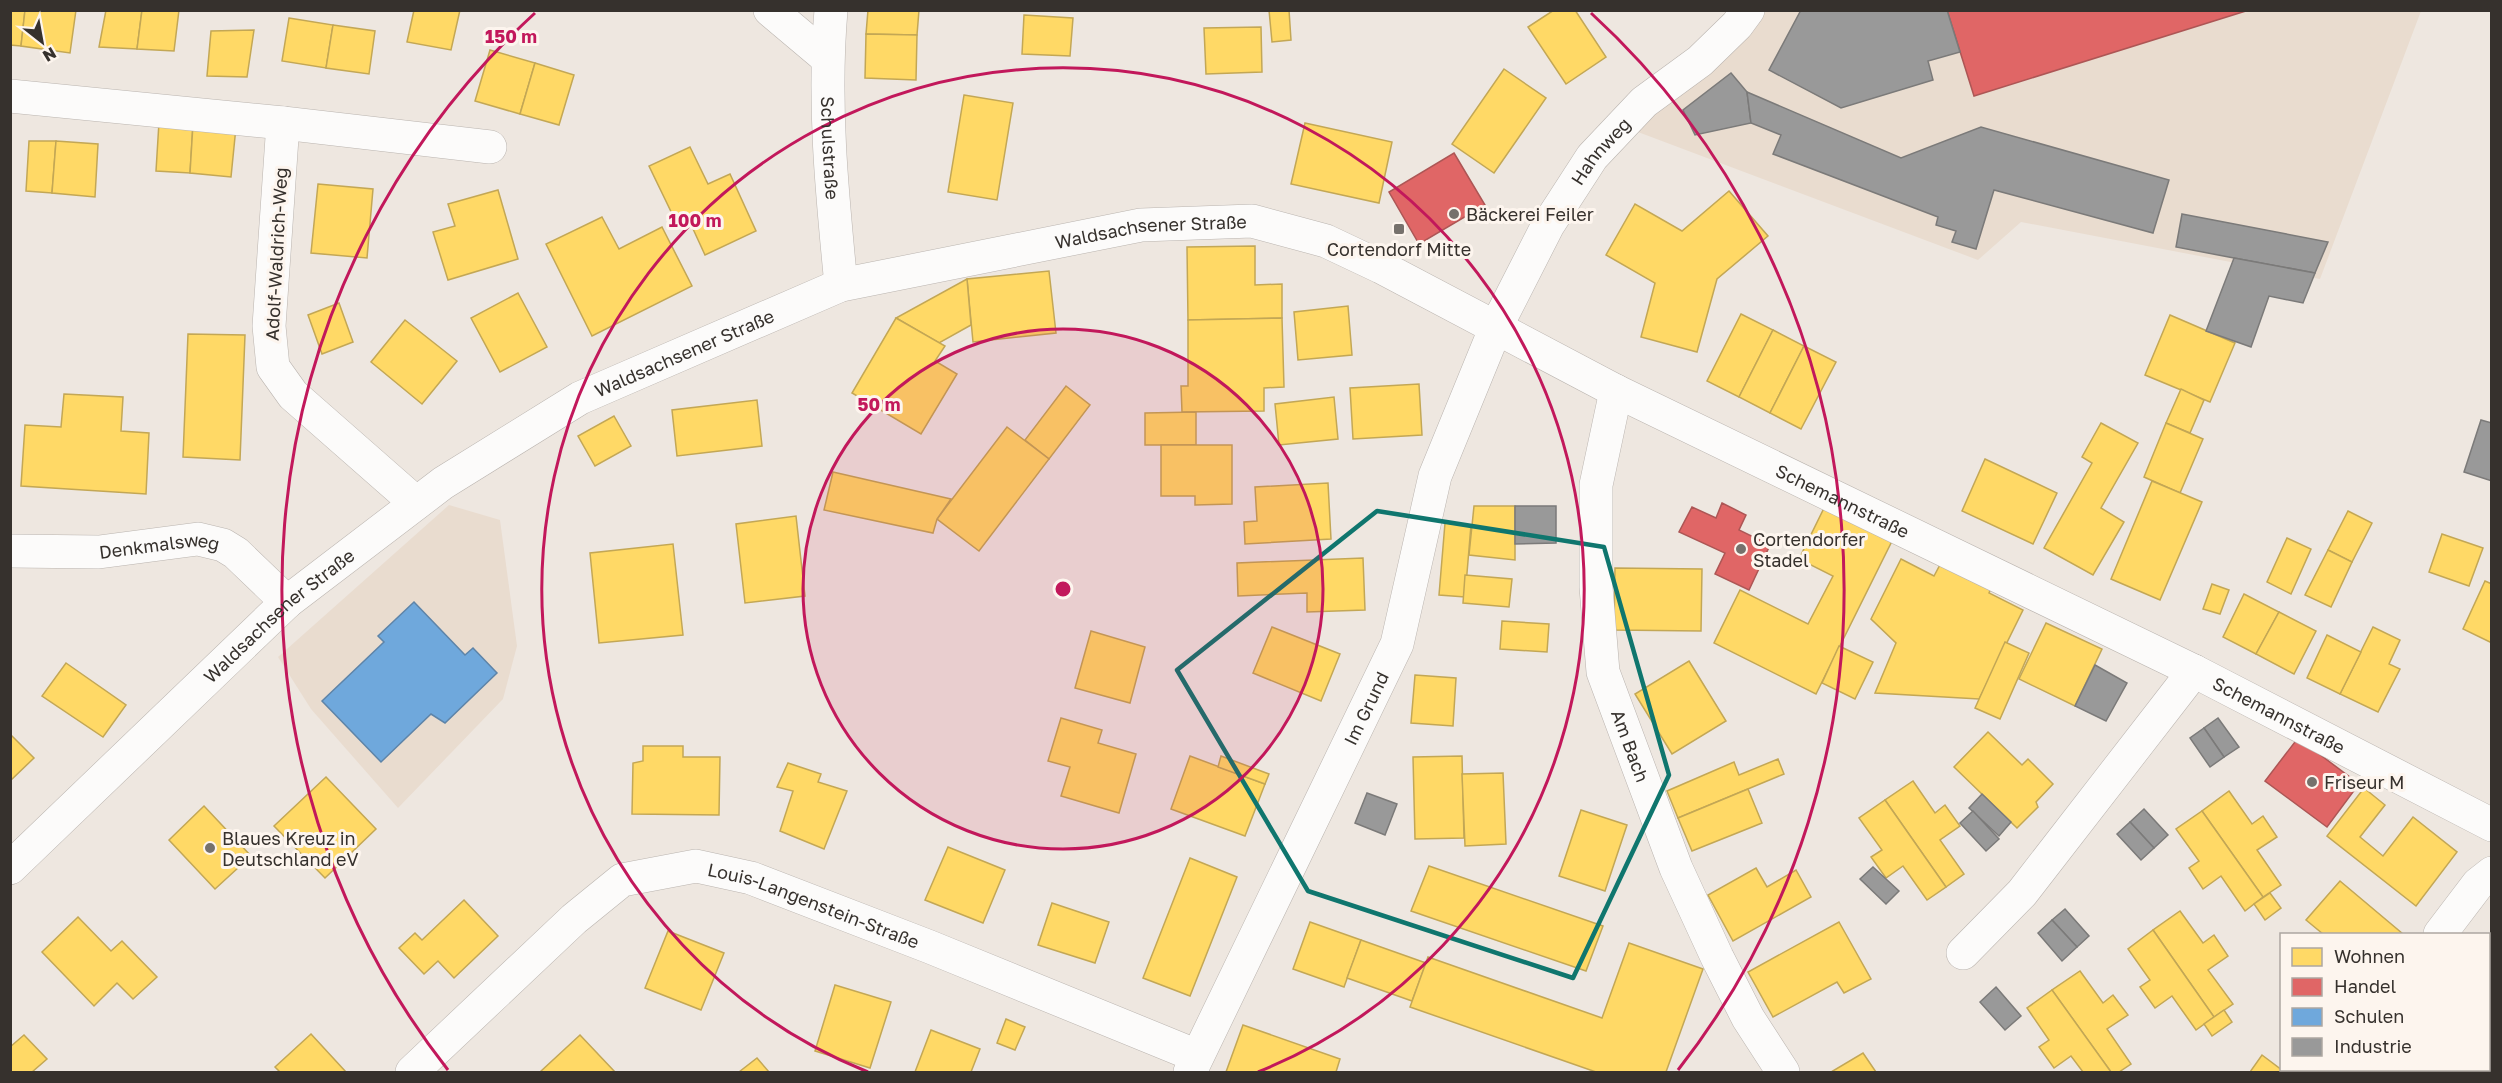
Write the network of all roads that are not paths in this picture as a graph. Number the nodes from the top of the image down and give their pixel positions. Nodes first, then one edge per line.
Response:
1 (770, 10) edge
2 (831, 10) edge
3 (1748, 10) edge
4 (827, 58) junction
5 (10, 96) edge
6 (283, 123) junction
7 (490, 147) dead end
8 (841, 285) junction
9 (1496, 327) junction
10 (1616, 391) junction
11 (416, 503) junction
12 (10, 551) edge
13 (286, 602) junction
14 (2194, 671) junction
15 (2492, 825) edge
16 (10, 868) edge
17 (2492, 873) edge
18 (2441, 933) edge
19 (1963, 953) dead end
20 (1193, 1064) edge
21 (412, 1072) edge
22 (1783, 1072) edge

1 - 4 street
2 - 4 street, Schulstraße
3 - 9 street, Hahnweg
4 - 8 street, Schulstraße
5 - 6 street
6 - 7 street
6 - 11 street, Adolf-Waldrich-Weg
8 - 9 street, Waldsachsener Straße
8 - 11 street, Waldsachsener Straße
9 - 10 street, Schemannstraße
9 - 20 street, Im Grund
10 - 14 street, Schemannstraße
10 - 22 street, Am Bach
11 - 13 street, Waldsachsener Straße
12 - 13 street, Denkmalsweg
13 - 16 street, Waldsachsener Straße
14 - 15 street, Schemannstraße
14 - 19 street, Schemannstraße
17 - 18 street
20 - 21 street, Louis-Langenstein-Straße

